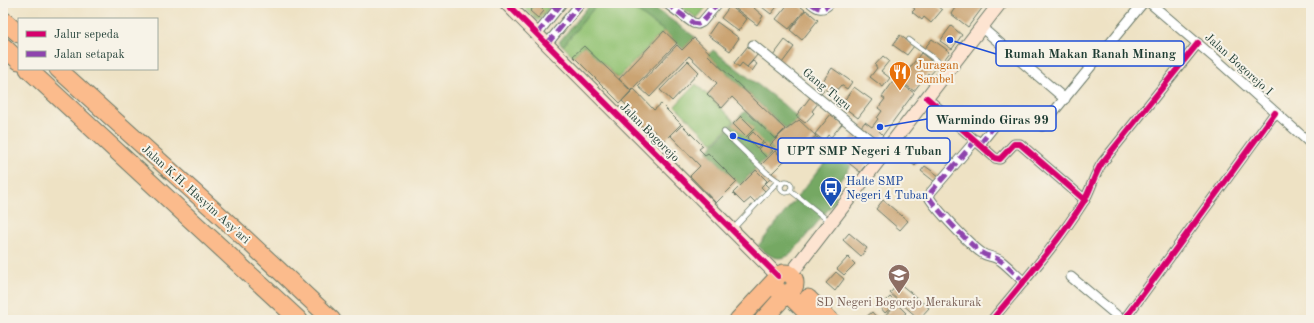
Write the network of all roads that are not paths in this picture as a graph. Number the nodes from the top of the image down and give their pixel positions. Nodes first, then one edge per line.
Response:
1 (506, 3) edge
2 (550, 3) edge
3 (581, 3) edge
4 (666, 3) edge
5 (718, 3) edge
6 (830, 3) edge
7 (1000, 3) edge
8 (1143, 3) edge
9 (1150, 3) edge
10 (813, 5) edge
11 (560, 6) edge
12 (981, 27) junction
13 (12, 28) edge
14 (537, 34) junction
15 (909, 40) dead end
16 (1198, 43) junction
17 (18, 44) edge
18 (547, 44) junction
19 (753, 44) dead end
20 (3, 46) edge
21 (18, 60) edge
22 (949, 69) junction
23 (29, 70) edge
24 (44, 70) edge
25 (59, 70) edge
26 (927, 98) junction
27 (1065, 99) junction
28 (1275, 113) junction
29 (82, 119) junction
30 (1000, 119) dead end
31 (116, 122) junction
32 (1042, 126) dead end
33 (724, 132) dead end
34 (978, 142) junction
35 (1311, 144) edge
36 (885, 152) junction
37 (780, 182) junction
38 (790, 190) junction
39 (1085, 200) junction
40 (190, 220) junction
41 (831, 222) junction
42 (732, 230) junction
43 (1071, 277) dead end
44 (785, 281) junction
45 (1024, 282) junction
46 (299, 320) edge
47 (332, 320) edge
48 (738, 320) edge
49 (763, 320) edge
50 (814, 320) edge
51 (830, 320) edge
52 (992, 320) edge
53 (1123, 320) edge

1 - 14 street, Jalan Bogorejo
2 - 11 street
3 - 18 street
4 - 5 street
6 - 10 street
7 - 12 street
8 - 27 street
9 - 16 street, Jalan Bogorejo I
11 - 14 street
12 - 22 street
12 - 27 street
13 - 17 highway
14 - 18 street, Jalan Bogorejo
15 - 22 lane
16 - 28 street, Jalan Bogorejo I
16 - 39 street
18 - 42 street, Jalan Bogorejo
19 - 36 street, Gang Tugu
20 - 21 highway
22 - 26 street
23 - 29 highway, Jalan K.H. Hasyim Asy'ari
24 - 29 highway
25 - 31 highway, Jalan K.H. Hasyim Asy'ari
26 - 34 street
26 - 36 street
27 - 32 street
28 - 35 street, Jalan Bogorejo I
28 - 53 street
29 - 40 highway, Jalan K.H. Hasyim Asy'ari
30 - 34 street
31 - 40 highway
31 - 47 highway, Jalan K.H. Hasyim Asy'ari
33 - 37 lane
34 - 39 street
34 - 45 street
36 - 41 street
37 - 38 lane
37 - 38 lane
37 - 42 lane
38 - 41 lane
39 - 45 street
40 - 46 highway, Jalan K.H. Hasyim Asy'ari
41 - 44 street
42 - 44 street, Jalan Bogorejo
43 - 53 street
44 - 48 highway
44 - 49 highway
44 - 50 highway
44 - 51 highway
45 - 52 street

